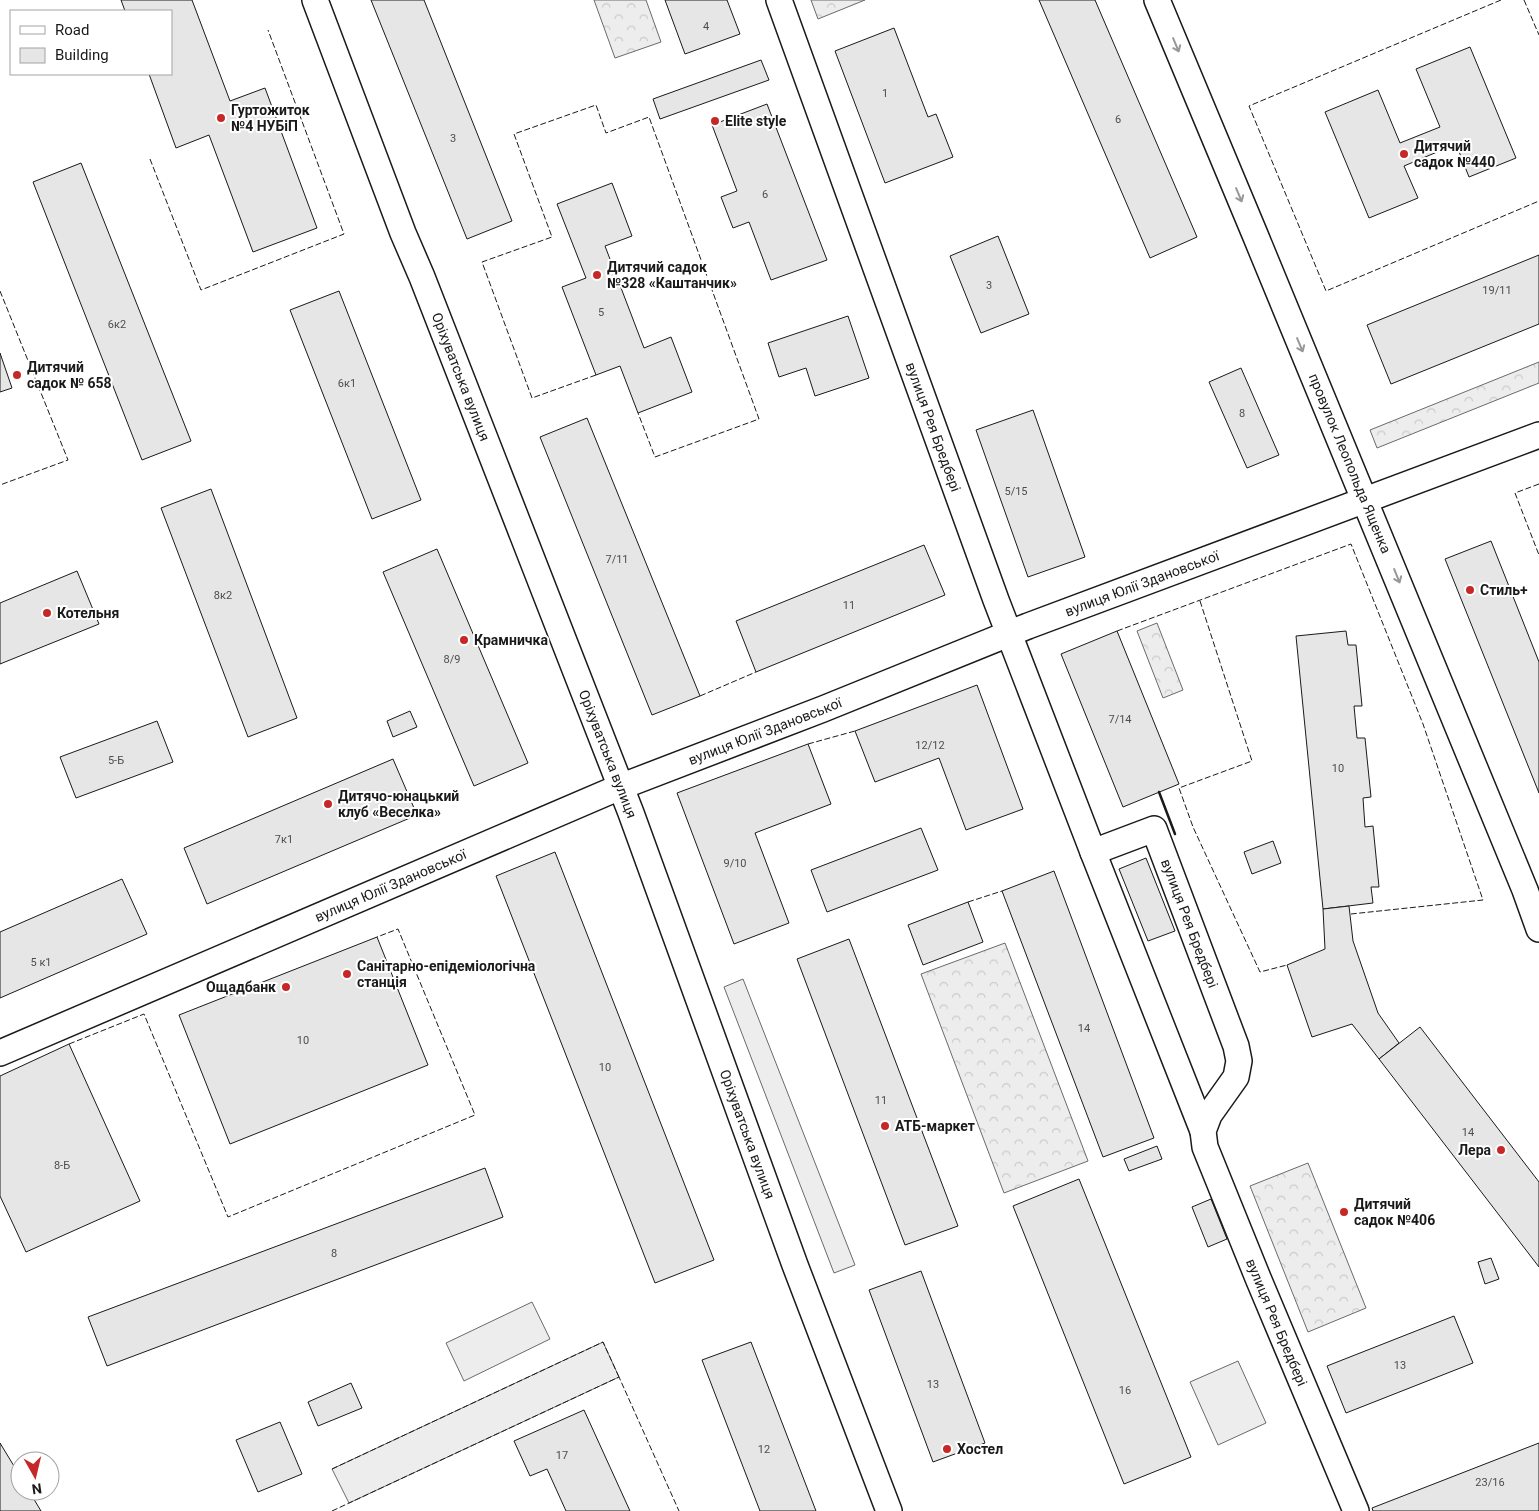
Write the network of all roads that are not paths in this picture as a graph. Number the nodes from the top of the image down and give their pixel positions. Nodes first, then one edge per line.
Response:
1 (315, 0) edge
2 (779, 0) edge
3 (1157, 0) edge
4 (1539, 435) edge
5 (1367, 501) junction
6 (1010, 633) junction
7 (620, 787) junction
8 (1093, 852) junction
9 (1539, 928) edge
10 (0, 1053) edge
11 (1203, 1131) junction
12 (889, 1511) edge
13 (1356, 1511) edge

1 - 7 street, Оріхуватська вулиця
2 - 6 street, вулиця Рея Бредбері
3 -> 5 street, провулок Леопольда Ященка
4 - 5 street, вулиця Юлії Здановської
5 - 6 street, вулиця Юлії Здановської
5 -> 9 street, провулок Леопольда Ященка
6 - 7 street, вулиця Юлії Здановської
6 - 8 street, вулиця Рея Бредбері
7 - 10 street, вулиця Юлії Здановської
7 - 12 street, Оріхуватська вулиця
8 - 11 street, вулиця Рея Бредбері
8 - 11 street, вулиця Рея Бредбері
11 - 13 street, вулиця Рея Бредбері

